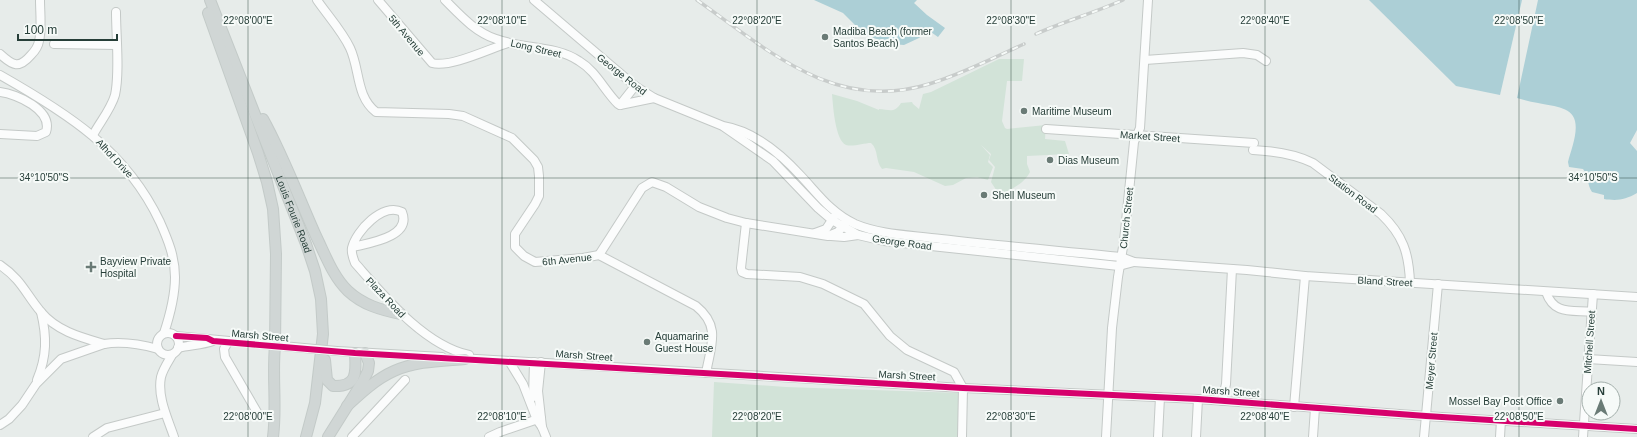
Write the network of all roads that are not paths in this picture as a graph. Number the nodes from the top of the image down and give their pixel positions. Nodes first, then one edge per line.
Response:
1 (40, 0) edge
2 (203, 0) edge
3 (210, 0) edge
4 (317, 0) edge
5 (378, 0) edge
6 (445, 0) edge
7 (534, 0) edge
8 (1148, 0) edge
9 (116, 12) dead end
10 (508, 42) junction
11 (54, 44) dead end
12 (116, 45) junction
13 (0, 54) edge
14 (1145, 60) junction
15 (1266, 61) dead end
16 (0, 75) edge
17 (239, 75) junction
18 (635, 86) junction
19 (0, 92) edge
20 (654, 98) junction
21 (620, 105) junction
22 (1046, 129) dead end
23 (0, 134) edge
24 (93, 135) junction
25 (1136, 135) junction
26 (1253, 146) joint
27 (834, 217) junction
28 (746, 223) junction
29 (846, 224) junction
30 (814, 233) junction
31 (858, 235) junction
32 (828, 236) junction
33 (353, 247) junction
34 (599, 255) junction
35 (1121, 257) junction
36 (1134, 262) junction
37 (0, 265) edge
38 (1119, 266) junction
39 (1232, 269) junction
40 (1305, 276) junction
41 (1410, 282) junction
42 (1438, 284) junction
43 (1546, 292) junction
44 (1593, 294) junction
45 (1637, 296) edge
46 (172, 307) junction
47 (41, 312) junction
48 (1592, 312) junction
49 (401, 314) junction
50 (323, 334) junction
51 (162, 335) junction
52 (175, 335) junction
53 (213, 341) junction
54 (228, 342) junction
55 (439, 342) junction
56 (104, 344) junction
57 (140, 344) junction
58 (275, 346) junction
59 (178, 348) junction
60 (160, 351) junction
61 (360, 353) junction
62 (172, 354) junction
63 (446, 357) junction
64 (465, 359) junction
65 (1588, 359) junction
66 (494, 360) junction
67 (509, 361) junction
68 (538, 362) junction
69 (1637, 362) edge
70 (163, 373) junction
71 (706, 373) junction
72 (405, 380) dead end
73 (36, 384) junction
74 (963, 388) junction
75 (1109, 395) junction
76 (1160, 397) junction
77 (1198, 399) junction
78 (1222, 401) junction
79 (347, 406) junction
80 (1294, 406) junction
81 (1315, 408) junction
82 (533, 410) junction
83 (257, 412) dead end
84 (165, 413) junction
85 (1426, 416) junction
86 (539, 419) junction
87 (1500, 420) junction
88 (0, 425) edge
89 (1584, 426) junction
90 (1637, 429) edge
91 (93, 437) edge
92 (174, 437) edge
93 (273, 437) edge
94 (306, 437) edge
95 (328, 437) edge
96 (352, 437) edge
97 (489, 437) edge
98 (546, 437) edge
99 (962, 437) edge
100 (1106, 437) edge
101 (1158, 437) edge
102 (1196, 437) edge
103 (1314, 437) edge
104 (1424, 437) edge
105 (1500, 437) edge
106 (1583, 437) edge

1 - 13 street
2 - 58 main road
3 - 17 main road, Louis Fourie Road
4 - 34 street, 6th Avenue
5 - 10 street, 5th Avenue
6 - 10 street, Long Street
7 - 18 street, George Road
8 - 14 street, Church Street
9 - 12 street
10 - 21 street, Long Street
11 - 12 street
12 - 24 street
14 - 15 street
14 - 25 street, Church Street
16 - 24 street, Alhof Drive
17 - 49 main road
17 - 50 main road, Louis Fourie Road
18 - 20 street, George Road
18 - 21 street
19 - 23 street
20 - 21 street
20 - 27 street, George Road
22 - 25 street, Market Street
24 - 46 street, Alhof Drive
25 - 26 street, Market Street
25 - 35 street, Church Street
26 - 41 street, Station Road
27 - 29 street, George Road
27 - 30 street
28 - 30 street
28 - 34 street
28 - 74 street
29 - 31 street, George Road
29 - 32 street
29 - 35 street, George Road
30 - 32 street
31 - 32 street
31 - 38 street, George Road
33 - 33 street
33 - 49 street, Plaza Road
34 - 71 street, 6th Avenue
35 - 36 street, Bland Street
35 - 38 street, Church Street
36 - 38 street, Bland Street
36 - 39 street, Bland Street
37 - 47 street
38 - 75 street, Church Street
39 - 40 street, Bland Street
39 - 78 street
40 - 41 street, Bland Street
40 - 80 street
41 - 42 street, Bland Street
42 - 43 street, Bland Street
42 - 85 street, Meyer Street
43 - 44 street, Bland Street
43 - 48 street
44 - 45 street, Bland Street
44 - 48 street, Mitchell Street
46 - 51 street, Alhof Drive
46 - 52 street, Alhof Drive
47 - 56 street
47 - 73 street
48 - 65 street, Mitchell Street
49 - 55 street, Plaza Road
50 - 61 main road
50 - 94 main road, Louis Fourie Road
51 - 52 street
51 - 57 street
51 - 60 street
52 - 53 street, Marsh Street
52 - 59 street
53 - 54 street, Marsh Street
53 - 59 street, Marsh Street
54 - 58 street, Marsh Street
54 - 83 street
55 - 63 street, Plaza Road
55 - 66 street
56 - 57 street
56 - 73 street
57 - 60 street
58 - 61 street, Marsh Street, bridge
58 - 93 main road
59 - 62 street
60 - 62 street
60 - 70 street
61 - 63 street, Marsh Street
61 - 79 main road
62 - 70 street
63 - 64 street, Marsh Street
64 - 66 street, Marsh Street
64 - 79 main road
65 - 69 street
65 - 89 street, Mitchell Street
66 - 67 street, Marsh Street
67 - 68 street, Marsh Street
67 - 82 street
68 - 71 street, Marsh Street
68 - 82 street
68 - 86 street
70 - 84 street
71 - 74 street, Marsh Street
72 - 96 street
73 - 88 street
74 - 75 street, Marsh Street
74 - 99 street
75 - 76 street, Marsh Street
75 - 100 street, Church Street
76 - 77 street, Marsh Street
76 - 101 street
77 - 78 street, Marsh Street
77 - 102 street
78 - 80 street, Marsh Street
79 - 95 main road
80 - 81 street, Marsh Street
81 - 85 street, Marsh Street
81 - 103 street
82 - 86 street
84 - 91 street
84 - 92 street
85 - 87 street, Marsh Street
85 - 104 street, Meyer Street
86 - 97 street
86 - 98 street
87 - 89 street, Marsh Street
87 - 105 street
89 - 90 street, Marsh Street
89 - 106 street, Mitchell Street

